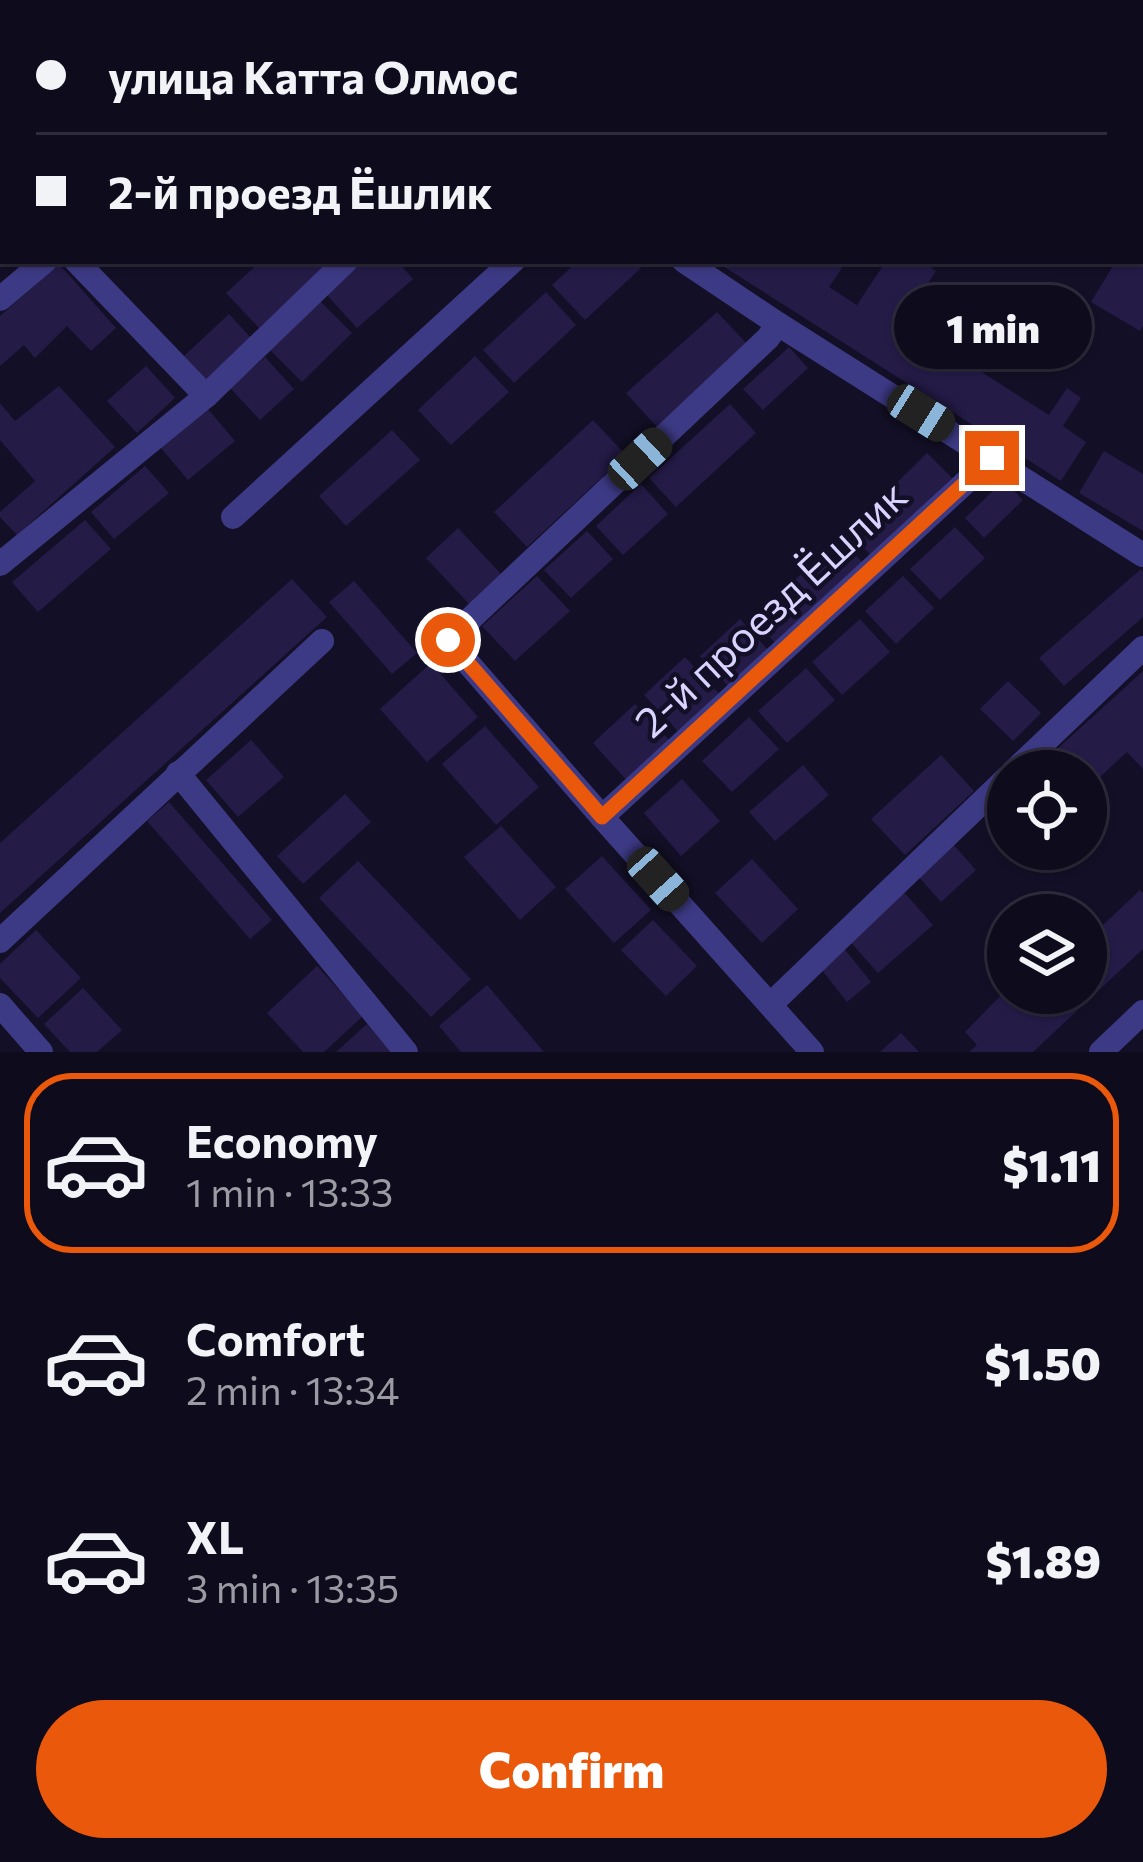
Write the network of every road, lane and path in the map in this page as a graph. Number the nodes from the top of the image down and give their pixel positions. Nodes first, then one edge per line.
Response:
1 (41, 264) edge
2 (79, 264) edge
3 (343, 264) edge
4 (510, 264) edge
5 (688, 264) edge
6 (0, 299) edge
7 (778, 324) junction
8 (206, 396) junction
9 (992, 458) junction
10 (233, 517) dead end
11 (1143, 556) edge
12 (0, 563) edge
13 (322, 641) dead end
14 (1143, 647) edge
15 (1036, 750) edge
16 (178, 773) junction
17 (987, 797) edge
18 (602, 817) junction
19 (0, 941) edge
20 (771, 1004) junction
21 (0, 1005) edge
22 (1143, 1012) edge
23 (41, 1052) edge
24 (406, 1052) edge
25 (812, 1052) edge
26 (1101, 1052) edge

1 - 6 street
2 - 8 street
3 - 8 street
4 - 10 street
5 - 7 street
7 - 9 street
7 - 18 street
8 - 12 street
9 - 11 street
9 - 18 street, 2-й проезд Ёшлик
13 - 16 street
14 - 15 street
16 - 19 street
16 - 24 street
17 - 20 street
18 - 20 street
20 - 25 street
21 - 23 street
22 - 26 street

